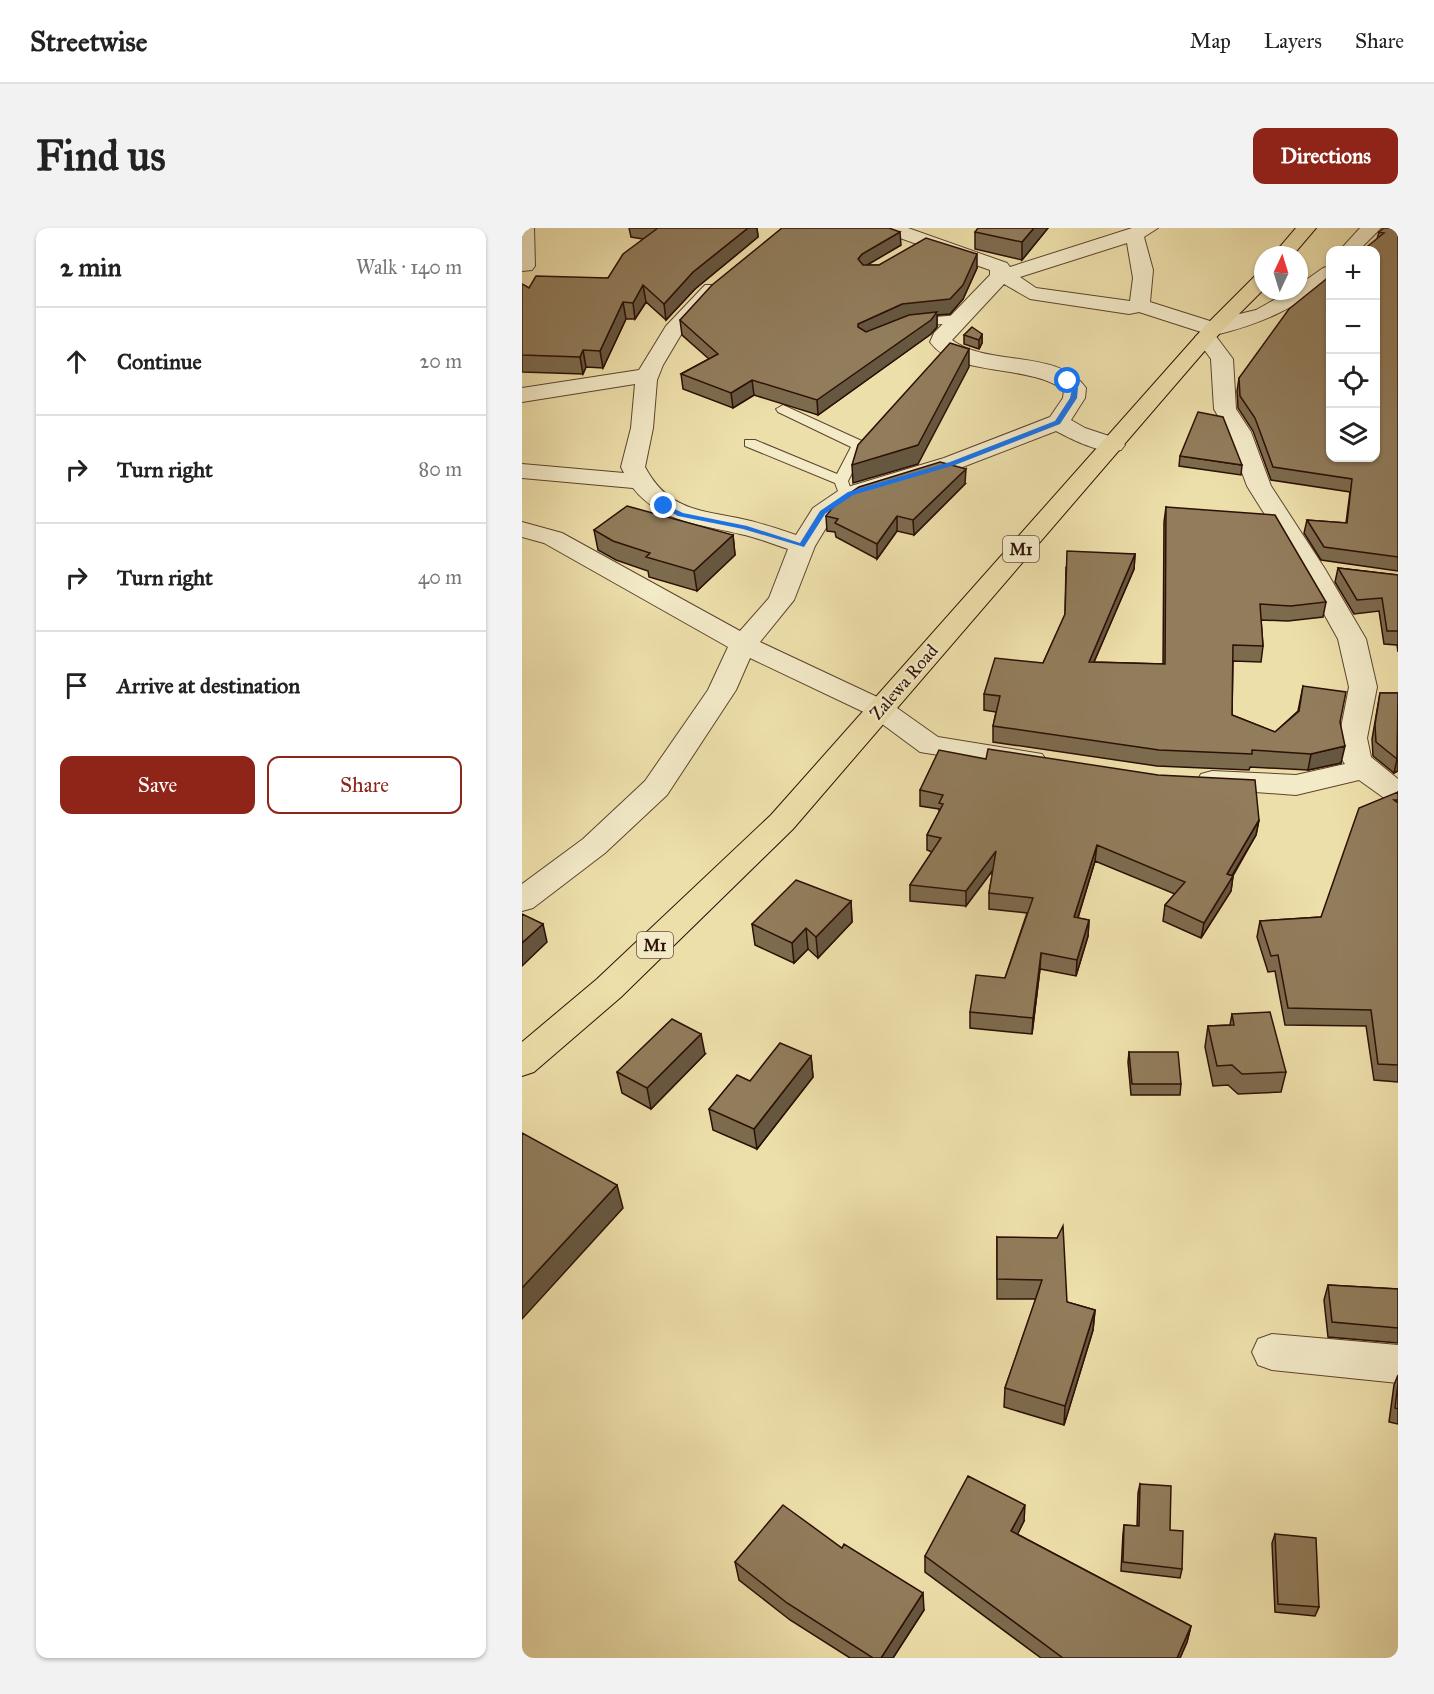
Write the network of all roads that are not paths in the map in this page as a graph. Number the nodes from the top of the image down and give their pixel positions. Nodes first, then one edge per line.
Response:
1 (524, 228) edge
2 (890, 228) edge
3 (1306, 228) edge
4 (1371, 228) edge
5 (1141, 231) edge
6 (928, 240) junction
7 (1291, 246) edge
8 (1353, 246) edge
9 (909, 251) edge
10 (525, 266) dead end
11 (732, 271) edge
12 (1002, 273) junction
13 (1326, 275) edge
14 (1254, 288) edge
15 (1139, 305) junction
16 (959, 319) junction
17 (897, 327) edge
18 (1212, 330) junction
19 (648, 375) junction
20 (522, 395) edge
21 (783, 409) dead end
22 (1058, 422) junction
23 (750, 443) dead end
24 (1113, 445) junction
25 (522, 471) edge
26 (639, 481) junction
27 (844, 488) junction
28 (530, 535) edge
29 (802, 546) junction
30 (1312, 569) junction
31 (1344, 573) edge
32 (743, 644) junction
33 (880, 709) junction
34 (1053, 764) edge
35 (1364, 769) junction
36 (1191, 780) edge
37 (1398, 793) edge
38 (522, 900) edge
39 (522, 1062) edge
40 (1272, 1352) dead end
41 (1398, 1364) edge

1 - 10 street
2 - 6 street
3 - 7 highway
4 - 8 street
5 - 12 street
5 - 15 street
6 - 9 street
6 - 12 street
11 - 19 street
12 - 15 street
12 - 16 street
13 - 18 street
14 - 18 highway, Zalewa Road / M1
15 - 18 street
16 - 17 lane
16 - 22 street
18 - 24 highway, Zalewa Road / M1
18 - 30 street
19 - 20 street
19 - 26 street
21 - 27 lane
22 - 24 street
22 - 27 street
23 - 27 lane
24 - 33 highway, Zalewa Road / M1
25 - 26 street
26 - 29 street
27 - 29 street
28 - 32 street
29 - 32 street
30 - 31 street
30 - 35 street
32 - 33 street
32 - 38 street
33 - 34 street
33 - 39 highway, Zalewa Road / M1
35 - 36 street
35 - 37 street
40 - 41 street

